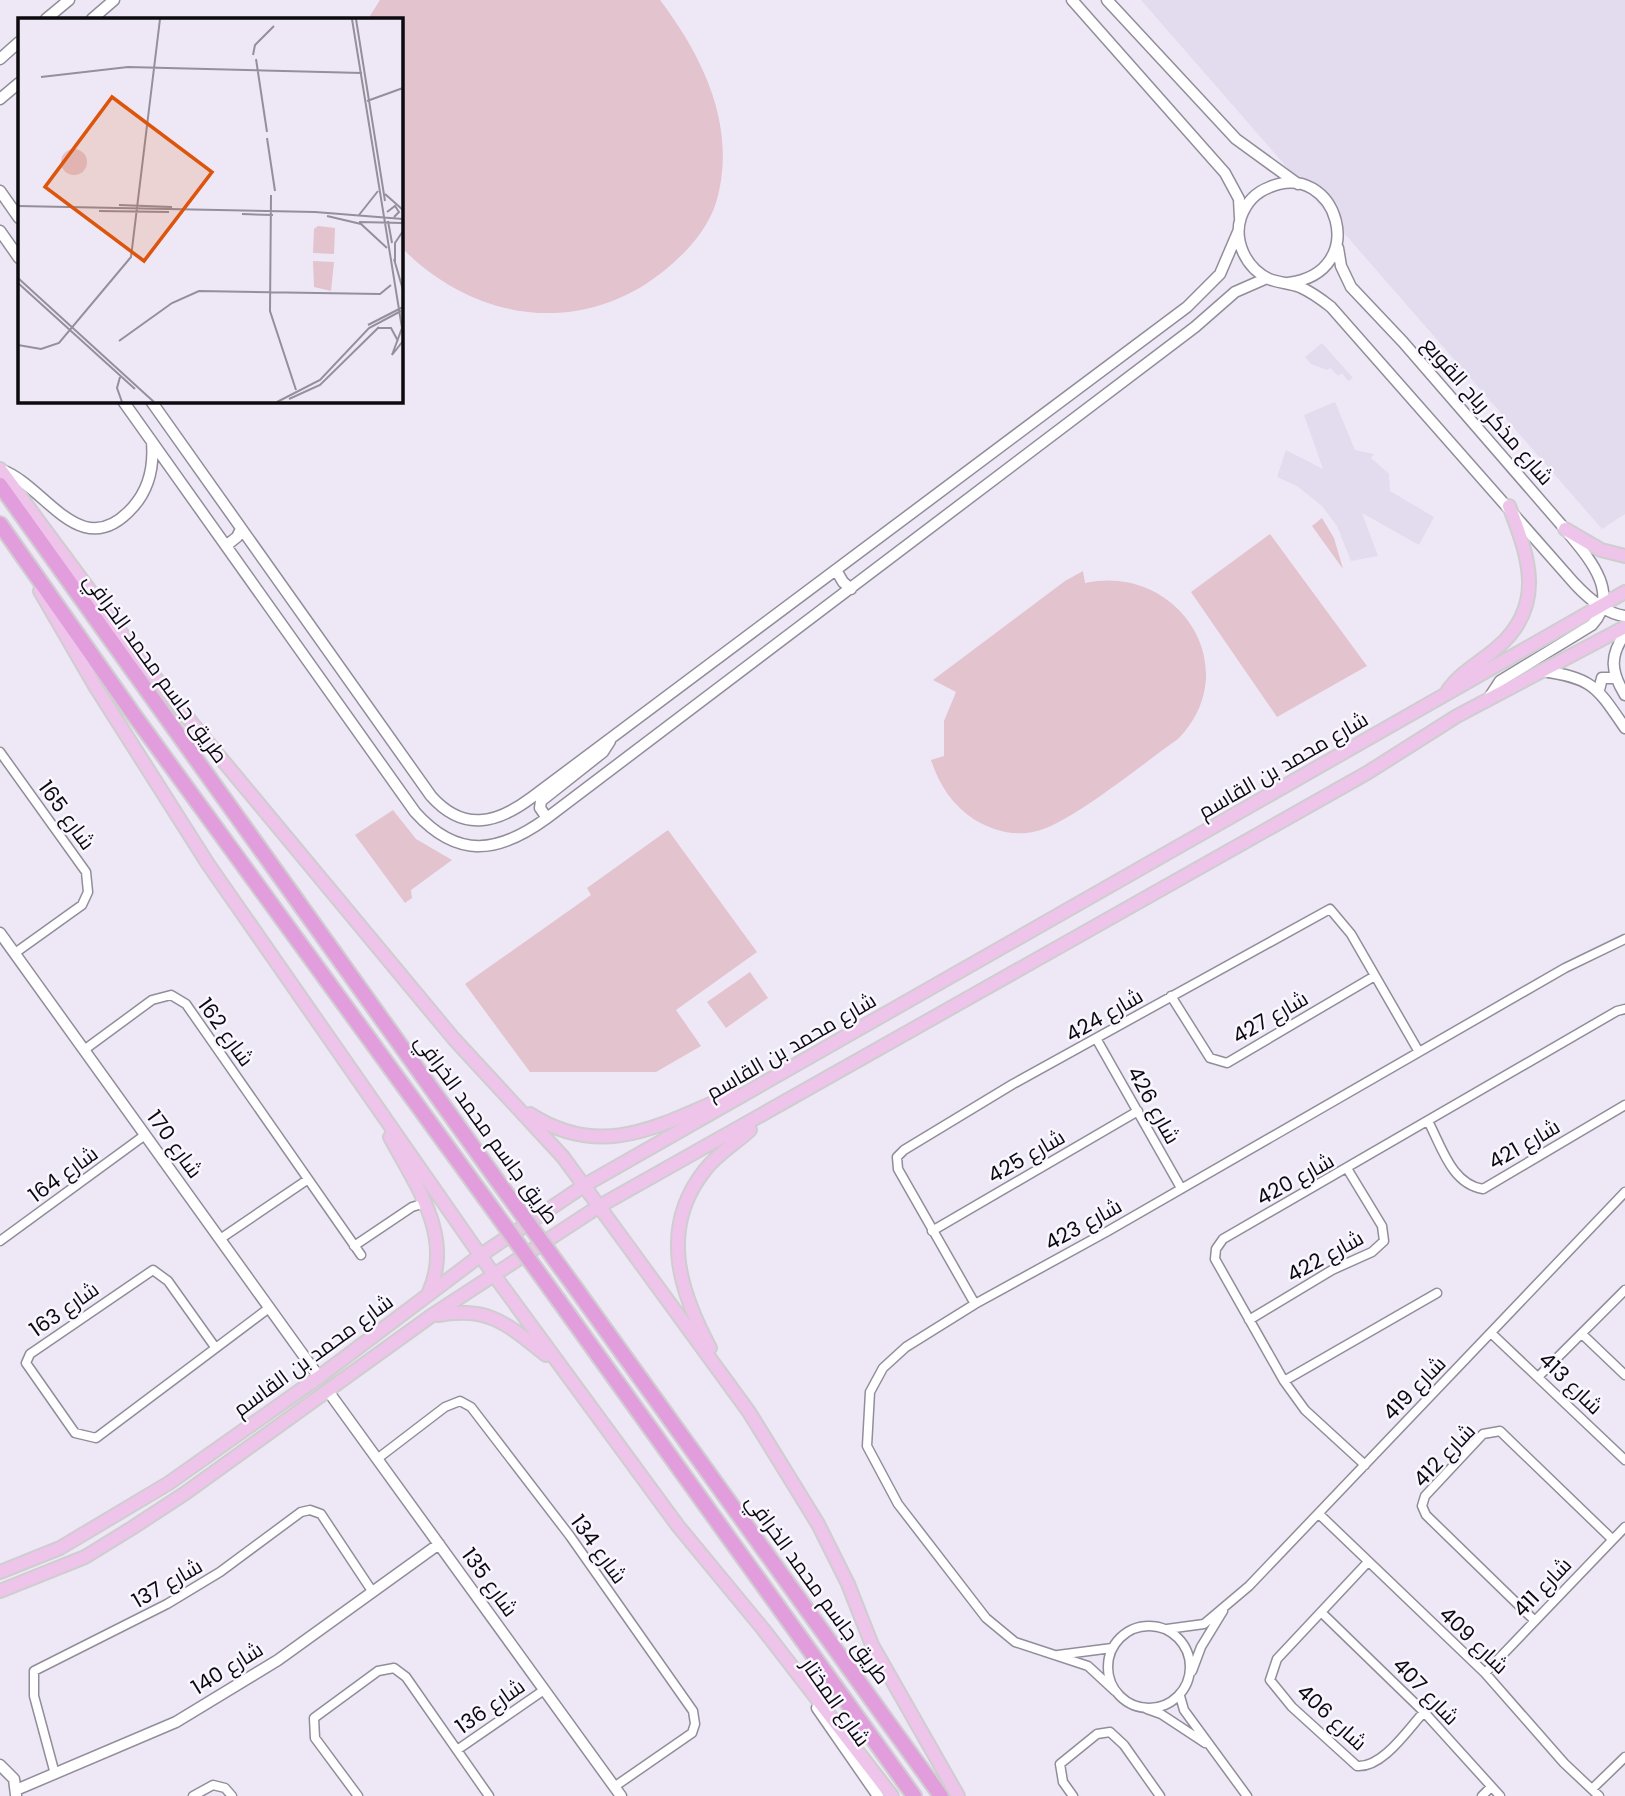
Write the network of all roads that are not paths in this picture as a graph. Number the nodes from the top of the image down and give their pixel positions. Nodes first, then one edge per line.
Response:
1 (69, 0) edge
2 (114, 0) edge
3 (1072, 0) edge
4 (1107, 0) edge
5 (47, 18) edge
6 (93, 18) edge
7 (18, 43) edge
8 (0, 59) edge
9 (18, 84) edge
10 (0, 99) edge
11 (1298, 184) junction
12 (0, 191) edge
13 (18, 217) edge
14 (1240, 220) junction
15 (0, 231) edge
16 (1238, 232) junction
17 (1337, 244) junction
18 (18, 257) edge
19 (1267, 278) junction
20 (1288, 283) junction
21 (123, 402) edge
22 (152, 402) edge
23 (152, 442) junction
24 (0, 470) edge
25 (0, 485) edge
26 (1509, 506) junction
27 (3, 528) edge
28 (241, 529) junction
29 (1565, 529) junction
30 (226, 545) junction
31 (255, 550) junction
32 (1625, 556) edge
33 (235, 557) junction
34 (836, 570) junction
35 (851, 589) junction
36 (1625, 592) edge
37 (1601, 606) junction
38 (1625, 616) edge
39 (1625, 627) edge
40 (1625, 634) edge
41 (1542, 670) junction
42 (1614, 678) junction
43 (1599, 691) junction
44 (1444, 695) junction
45 (1625, 695) edge
46 (1487, 701) junction
47 (1625, 729) edge
48 (612, 737) junction
49 (0, 752) edge
50 (547, 818) junction
51 (0, 933) edge
52 (1625, 939) edge
53 (15, 953) junction
54 (1373, 977) junction
55 (1171, 996) junction
56 (1625, 1009) edge
57 (1097, 1040) junction
58 (84, 1050) junction
59 (1419, 1052) junction
60 (770, 1082) junction
61 (365, 1091) junction
62 (508, 1100) junction
63 (1625, 1105) edge
64 (1138, 1111) junction
65 (762, 1116) junction
66 (1429, 1123) junction
67 (145, 1135) junction
68 (1348, 1170) junction
69 (307, 1180) junction
70 (584, 1185) junction
71 (1181, 1188) junction
72 (1625, 1192) edge
73 (425, 1203) junction
74 (598, 1207) junction
75 (932, 1231) junction
76 (220, 1239) junction
77 (0, 1241) edge
78 (354, 1246) junction
79 (361, 1255) dead end
80 (481, 1255) junction
81 (494, 1275) junction
82 (1625, 1290) edge
83 (1437, 1293) dead end
84 (428, 1294) junction
85 (975, 1304) junction
86 (269, 1308) junction
87 (431, 1316) junction
88 (1249, 1320) junction
89 (1491, 1334) junction
90 (1582, 1334) junction
91 (215, 1347) junction
92 (559, 1366) junction
93 (1625, 1375) edge
94 (1539, 1376) junction
95 (319, 1377) junction
96 (1284, 1381) junction
97 (730, 1386) junction
98 (328, 1391) junction
99 (377, 1459) junction
100 (1625, 1460) edge
101 (1365, 1465) junction
102 (1319, 1514) junction
103 (1625, 1527) edge
104 (1612, 1539) junction
105 (439, 1544) junction
106 (1367, 1563) junction
107 (0, 1572) edge
108 (0, 1591) edge
109 (372, 1591) junction
110 (1227, 1606) junction
111 (1323, 1614) junction
112 (1534, 1620) junction
113 (763, 1629) junction
114 (1167, 1629) junction
115 (1112, 1648) junction
116 (1051, 1655) junction
117 (1191, 1673) junction
118 (1485, 1673) junction
119 (544, 1690) junction
120 (1115, 1691) junction
121 (1180, 1696) junction
122 (1144, 1708) junction
123 (1424, 1712) junction
124 (457, 1750) junction
125 (1214, 1750) junction
126 (1625, 1757) edge
127 (0, 1765) edge
128 (55, 1774) junction
129 (614, 1787) junction
130 (1491, 1787) junction
131 (1592, 1789) junction
132 (16, 1793) edge
133 (193, 1796) edge
134 (232, 1796) edge
135 (358, 1796) edge
136 (489, 1796) edge
137 (621, 1796) edge
138 (878, 1796) edge
139 (892, 1796) edge
140 (914, 1796) edge
141 (941, 1796) edge
142 (958, 1796) edge
143 (1073, 1796) edge
144 (1160, 1796) edge
145 (1247, 1796) edge
146 (1482, 1796) edge
147 (1500, 1796) edge
148 (1599, 1796) edge

1 - 5 street
2 - 6 street
3 - 14 street
4 - 11 street
7 - 8 street
9 - 10 street
11 - 14 street
11 - 17 street
12 - 13 street
14 - 16 street
15 - 18 street
16 - 19 street
16 - 34 street
17 - 20 street
17 - 29 street, شارع مذكر رباح القوبع
19 - 20 street
19 - 35 street
20 - 26 street
21 - 23 street
22 - 28 street
23 - 24 street
23 - 30 street
24 - 62 main road
25 - 141 highway, طريق جاسم محمد الخرافي, bridge
26 - 37 street
26 - 44 main road
27 - 61 main road
27 - 140 highway, طريق جاسم محمد الخرافي, bridge
28 - 30 street
28 - 31 street
29 - 32 main road
29 - 37 street, شارع مذكر رباح القوبع
30 - 33 street
31 - 33 street
31 - 48 street
33 - 50 street
34 - 35 street
34 - 48 street
35 - 50 street
36 - 37 main road, شارع محمد بن القاسم
37 - 38 street
37 - 44 main road, شارع محمد بن القاسم
37 - 46 street
39 - 41 main road, شارع محمد بن القاسم
40 - 42 street
41 - 43 street
41 - 46 main road, شارع محمد بن القاسم
42 - 43 street
42 - 45 street
43 - 47 street
44 - 60 main road, شارع محمد بن القاسم
46 - 65 main road, شارع محمد بن القاسم
48 - 50 street
49 - 53 street, شارع 165
51 - 53 street, شارع 170
52 - 59 street, شارع 423
53 - 58 street, شارع 170
54 - 55 street, شارع 427
54 - 55 street, شارع 424
54 - 59 street, شارع 424
55 - 57 street, شارع 424
56 - 66 street, شارع 420
57 - 64 street, شارع 426
57 - 75 street, شارع 424
58 - 67 street, شارع 170
58 - 69 street, شارع 162
59 - 71 street, شارع 423
60 - 62 main road
60 - 70 main road, شارع محمد بن القاسم
61 - 73 main road
61 - 80 main road
62 - 70 main road
63 - 66 street, شارع 421
64 - 71 street, شارع 426
64 - 75 street, شارع 425
65 - 74 main road, شارع محمد بن القاسم
65 - 97 main road
66 - 68 street, شارع 420
67 - 76 street, شارع 170
67 - 77 street, شارع 164
68 - 88 street, شارع 420
68 - 88 street, شارع 422
69 - 76 street
69 - 78 street, شارع 162
70 - 74 main road
70 - 80 main road, شارع محمد بن القاسم
71 - 85 street, شارع 423
72 - 89 street, شارع 419
73 - 78 street
73 - 84 main road
74 - 81 main road, شارع محمد بن القاسم
74 - 97 main road
75 - 85 street, شارع 424
76 - 86 street, شارع 170
78 - 79 street, شارع 162
80 - 81 main road
80 - 84 main road, شارع محمد بن القاسم
81 - 87 main road, شارع محمد بن القاسم
81 - 92 main road
82 - 90 street
83 - 96 street
84 - 95 main road, شارع محمد بن القاسم
85 - 116 street, شارع 423
86 - 91 street, شارع 163
86 - 95 street, شارع 170
87 - 92 main road
87 - 98 main road, شارع محمد بن القاسم
88 - 96 street, شارع 420
89 - 94 street, شارع 413
89 - 101 street, شارع 419
90 - 93 street
90 - 94 street
91 - 91 street, شارع 163
92 - 113 main road
94 - 100 street, شارع 413
95 - 107 main road, شارع محمد بن القاسم
96 - 101 street, شارع 420
97 - 142 main road
98 - 99 street, شارع 135
98 - 108 main road, شارع محمد بن القاسم
99 - 105 street, شارع 135
99 - 129 street, شارع 134
101 - 102 street, شارع 419
102 - 106 street, شارع 409
102 - 110 street, شارع 419
103 - 104 street, شارع 411
104 - 112 street, شارع 411
104 - 112 street, شارع 412
105 - 109 street, شارع 140
105 - 119 street, شارع 135
106 - 111 street, شارع 406
106 - 118 street, شارع 409
109 - 128 street, شارع 140
109 - 128 street, شارع 137
110 - 114 street, شارع 419
110 - 117 street, شارع 419
111 - 123 street, شارع 407
111 - 123 street, شارع 406
112 - 118 street, شارع 411
113 - 138 street, شارع المختار
113 - 139 main road
114 - 115 street
114 - 117 street
115 - 116 street, شارع 423
115 - 120 street
116 - 120 street, شارع 423
117 - 121 street
118 - 131 street, شارع 409
119 - 124 street, شارع 136
119 - 129 street, شارع 135
120 - 122 street
121 - 122 street
121 - 125 street
122 - 125 street
123 - 130 street, شارع 407
124 - 135 street, شارع 136
124 - 136 street, شارع 136
125 - 145 street
126 - 131 street
127 - 132 street
128 - 132 street, شارع 140
129 - 137 street, شارع 135
130 - 146 street
130 - 147 street, شارع 407
131 - 148 street, شارع 409
133 - 134 street
143 - 144 street

